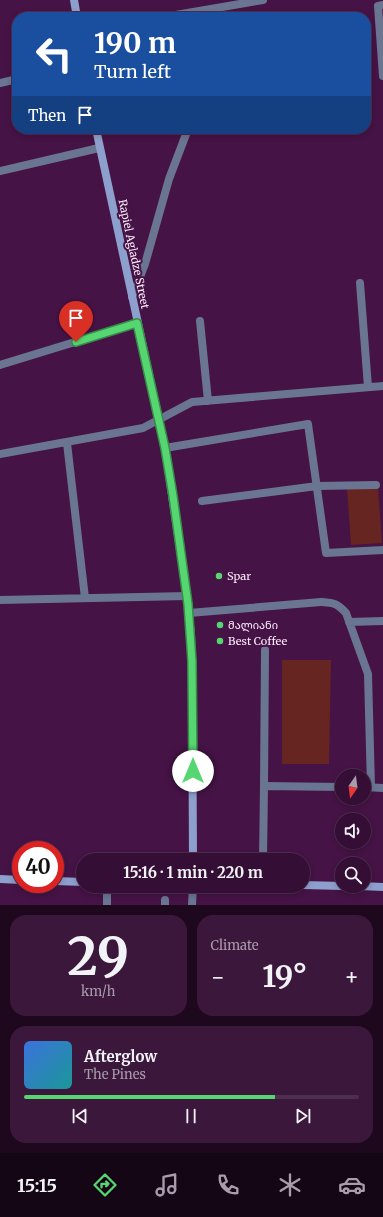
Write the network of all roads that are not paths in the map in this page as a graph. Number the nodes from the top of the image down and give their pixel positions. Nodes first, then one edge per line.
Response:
1 (74, 0) edge
2 (263, 0) edge
3 (383, 5) edge
4 (76, 12) edge
5 (213, 12) edge
6 (383, 76) edge
7 (12, 80) edge
8 (0, 83) edge
9 (97, 134) edge
10 (186, 134) edge
11 (99, 148) junction
12 (0, 171) edge
13 (360, 283) dead end
14 (132, 298) junction
15 (200, 321) dead end
16 (137, 323) junction
17 (0, 365) edge
18 (383, 386) edge
19 (368, 387) junction
20 (208, 401) junction
21 (159, 419) junction
22 (67, 442) junction
23 (165, 448) junction
24 (0, 454) edge
25 (376, 484) dead end
26 (317, 486) junction
27 (202, 502) dead end
28 (383, 550) edge
29 (187, 596) junction
30 (85, 598) junction
31 (0, 600) edge
32 (189, 613) junction
33 (383, 621) edge
34 (349, 622) junction
35 (265, 650) dead end
36 (368, 769) edge
37 (264, 786) junction
38 (335, 787) edge
39 (371, 787) edge
40 (383, 788) edge
41 (193, 853) edge
42 (263, 853) edge
43 (0, 879) edge
44 (12, 880) edge
45 (64, 881) edge
46 (76, 882) edge
47 (310, 885) edge
48 (335, 886) edge
49 (371, 886) edge
50 (383, 886) edge
51 (107, 893) edge
52 (193, 893) edge
53 (107, 905) edge
54 (192, 905) edge

1 - 4 street
2 - 5 street
3 - 6 street
7 - 8 street
9 - 11 street, Rapiel Agladze Street
10 - 14 street
11 - 12 street
11 - 14 street, Rapiel Agladze Street
13 - 19 street
14 - 16 street, Rapiel Agladze Street
15 - 20 street
16 - 17 street
16 - 21 street, Rapiel Agladze Street
18 - 19 street
19 - 20 street
20 - 21 street
21 - 22 street
21 - 23 street, Rapiel Agladze Street
22 - 24 street
22 - 30 street
23 - 26 street
23 - 29 street, Rapiel Agladze Street
25 - 26 street
26 - 27 street
26 - 28 street
29 - 30 street
29 - 32 street, Rapiel Agladze Street
30 - 31 street
32 - 34 street
32 - 41 street, Rapiel Agladze Street
33 - 34 street
34 - 36 street
35 - 37 street
37 - 38 street
37 - 42 street
39 - 40 street
43 - 44 street
45 - 46 street
47 - 48 street
49 - 50 street
51 - 53 street
52 - 54 street

